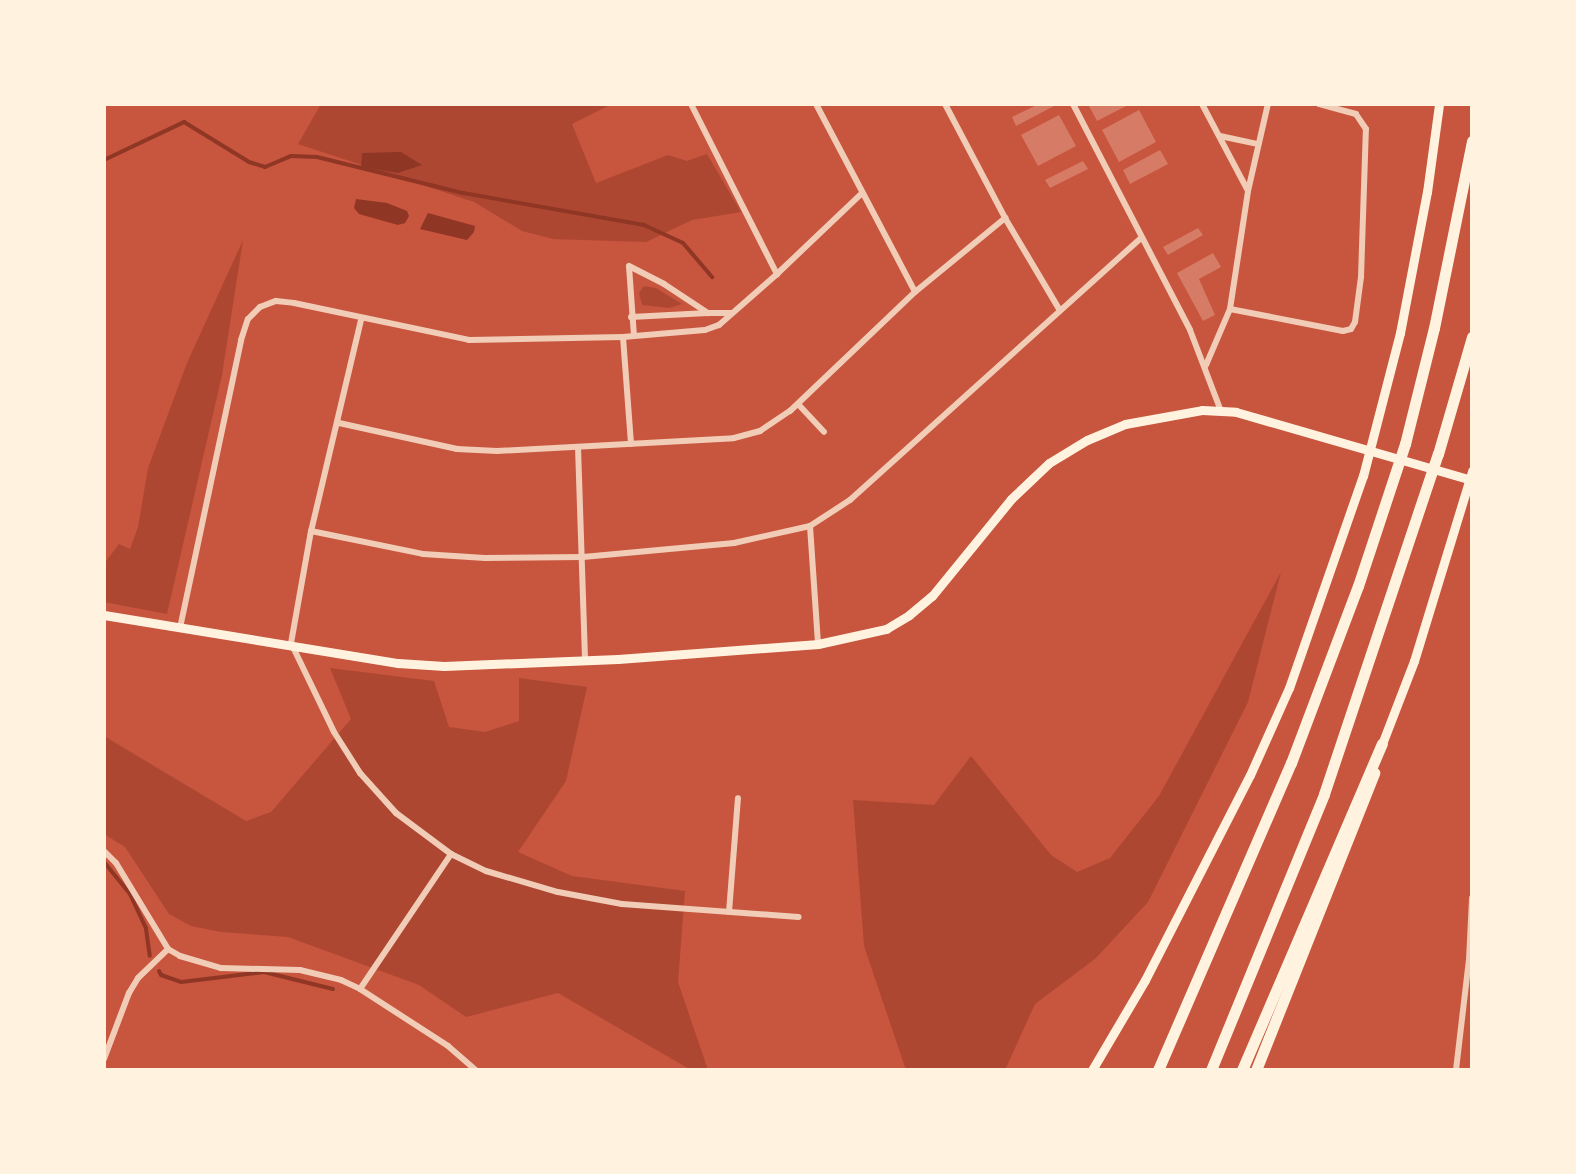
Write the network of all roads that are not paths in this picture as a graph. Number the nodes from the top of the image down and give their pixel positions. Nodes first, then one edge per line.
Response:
1 (691, 104) edge
2 (816, 104) edge
3 (945, 104) edge
4 (1073, 104) edge
5 (1202, 104) edge
6 (1268, 104) edge
7 (1319, 104) edge
8 (1439, 104) edge
9 (1220, 136) junction
10 (1472, 141) edge
11 (1258, 144) junction
12 (1248, 191) junction
13 (862, 193) junction
14 (1005, 218) junction
15 (1141, 238) junction
16 (777, 274) junction
17 (915, 292) junction
18 (1059, 309) junction
19 (1230, 309) junction
20 (708, 313) junction
21 (731, 313) junction
22 (631, 317) junction
23 (361, 320) junction
24 (634, 336) junction
25 (623, 337) junction
26 (1472, 337) edge
27 (1206, 365) junction
28 (798, 404) junction
29 (1221, 411) junction
30 (339, 423) junction
31 (824, 432) dead end
32 (631, 444) junction
33 (578, 447) junction
34 (1472, 471) edge
35 (1472, 480) edge
36 (810, 526) junction
37 (311, 531) junction
38 (583, 557) junction
39 (104, 615) edge
40 (180, 628) junction
41 (291, 643) junction
42 (818, 644) junction
43 (585, 660) junction
44 (1382, 744) junction
45 (738, 798) dead end
46 (104, 851) edge
47 (451, 854) junction
48 (1472, 898) edge
49 (729, 912) junction
50 (799, 917) dead end
51 (168, 949) junction
52 (360, 989) junction
53 (104, 1059) edge
54 (476, 1070) edge
55 (1092, 1070) edge
56 (1158, 1070) edge
57 (1211, 1070) edge
58 (1242, 1070) edge
59 (1256, 1070) edge
60 (1456, 1070) edge

1 - 16 street
2 - 13 street
3 - 14 street
4 - 15 street
5 - 9 street
6 - 11 street
7 - 19 street
8 - 55 main road
9 - 11 street
9 - 12 street
10 - 56 highway
11 - 12 street
12 - 19 street
13 - 16 street
13 - 17 street
14 - 17 street
14 - 18 street
15 - 18 street
15 - 27 street
16 - 21 street
17 - 28 street
18 - 36 street
19 - 27 street
20 - 21 street
20 - 22 street
20 - 22 street
21 - 24 street
22 - 24 street
23 - 25 street
23 - 30 street
23 - 40 street
24 - 25 street
25 - 32 street
26 - 57 highway
27 - 29 street
28 - 31 street
28 - 32 street
29 - 35 main road
29 - 42 main road
30 - 33 street
30 - 37 street
32 - 33 street
33 - 38 street
34 - 44 main road
36 - 38 street
36 - 42 street
37 - 38 street
37 - 41 street
38 - 43 street
39 - 40 main road
40 - 41 main road
41 - 43 main road
41 - 47 street
42 - 43 main road
44 - 58 highway
44 - 59 highway
45 - 49 street
46 - 51 street
47 - 49 street
47 - 52 street
48 - 60 street
49 - 50 street
51 - 52 street
51 - 53 street
52 - 54 street

